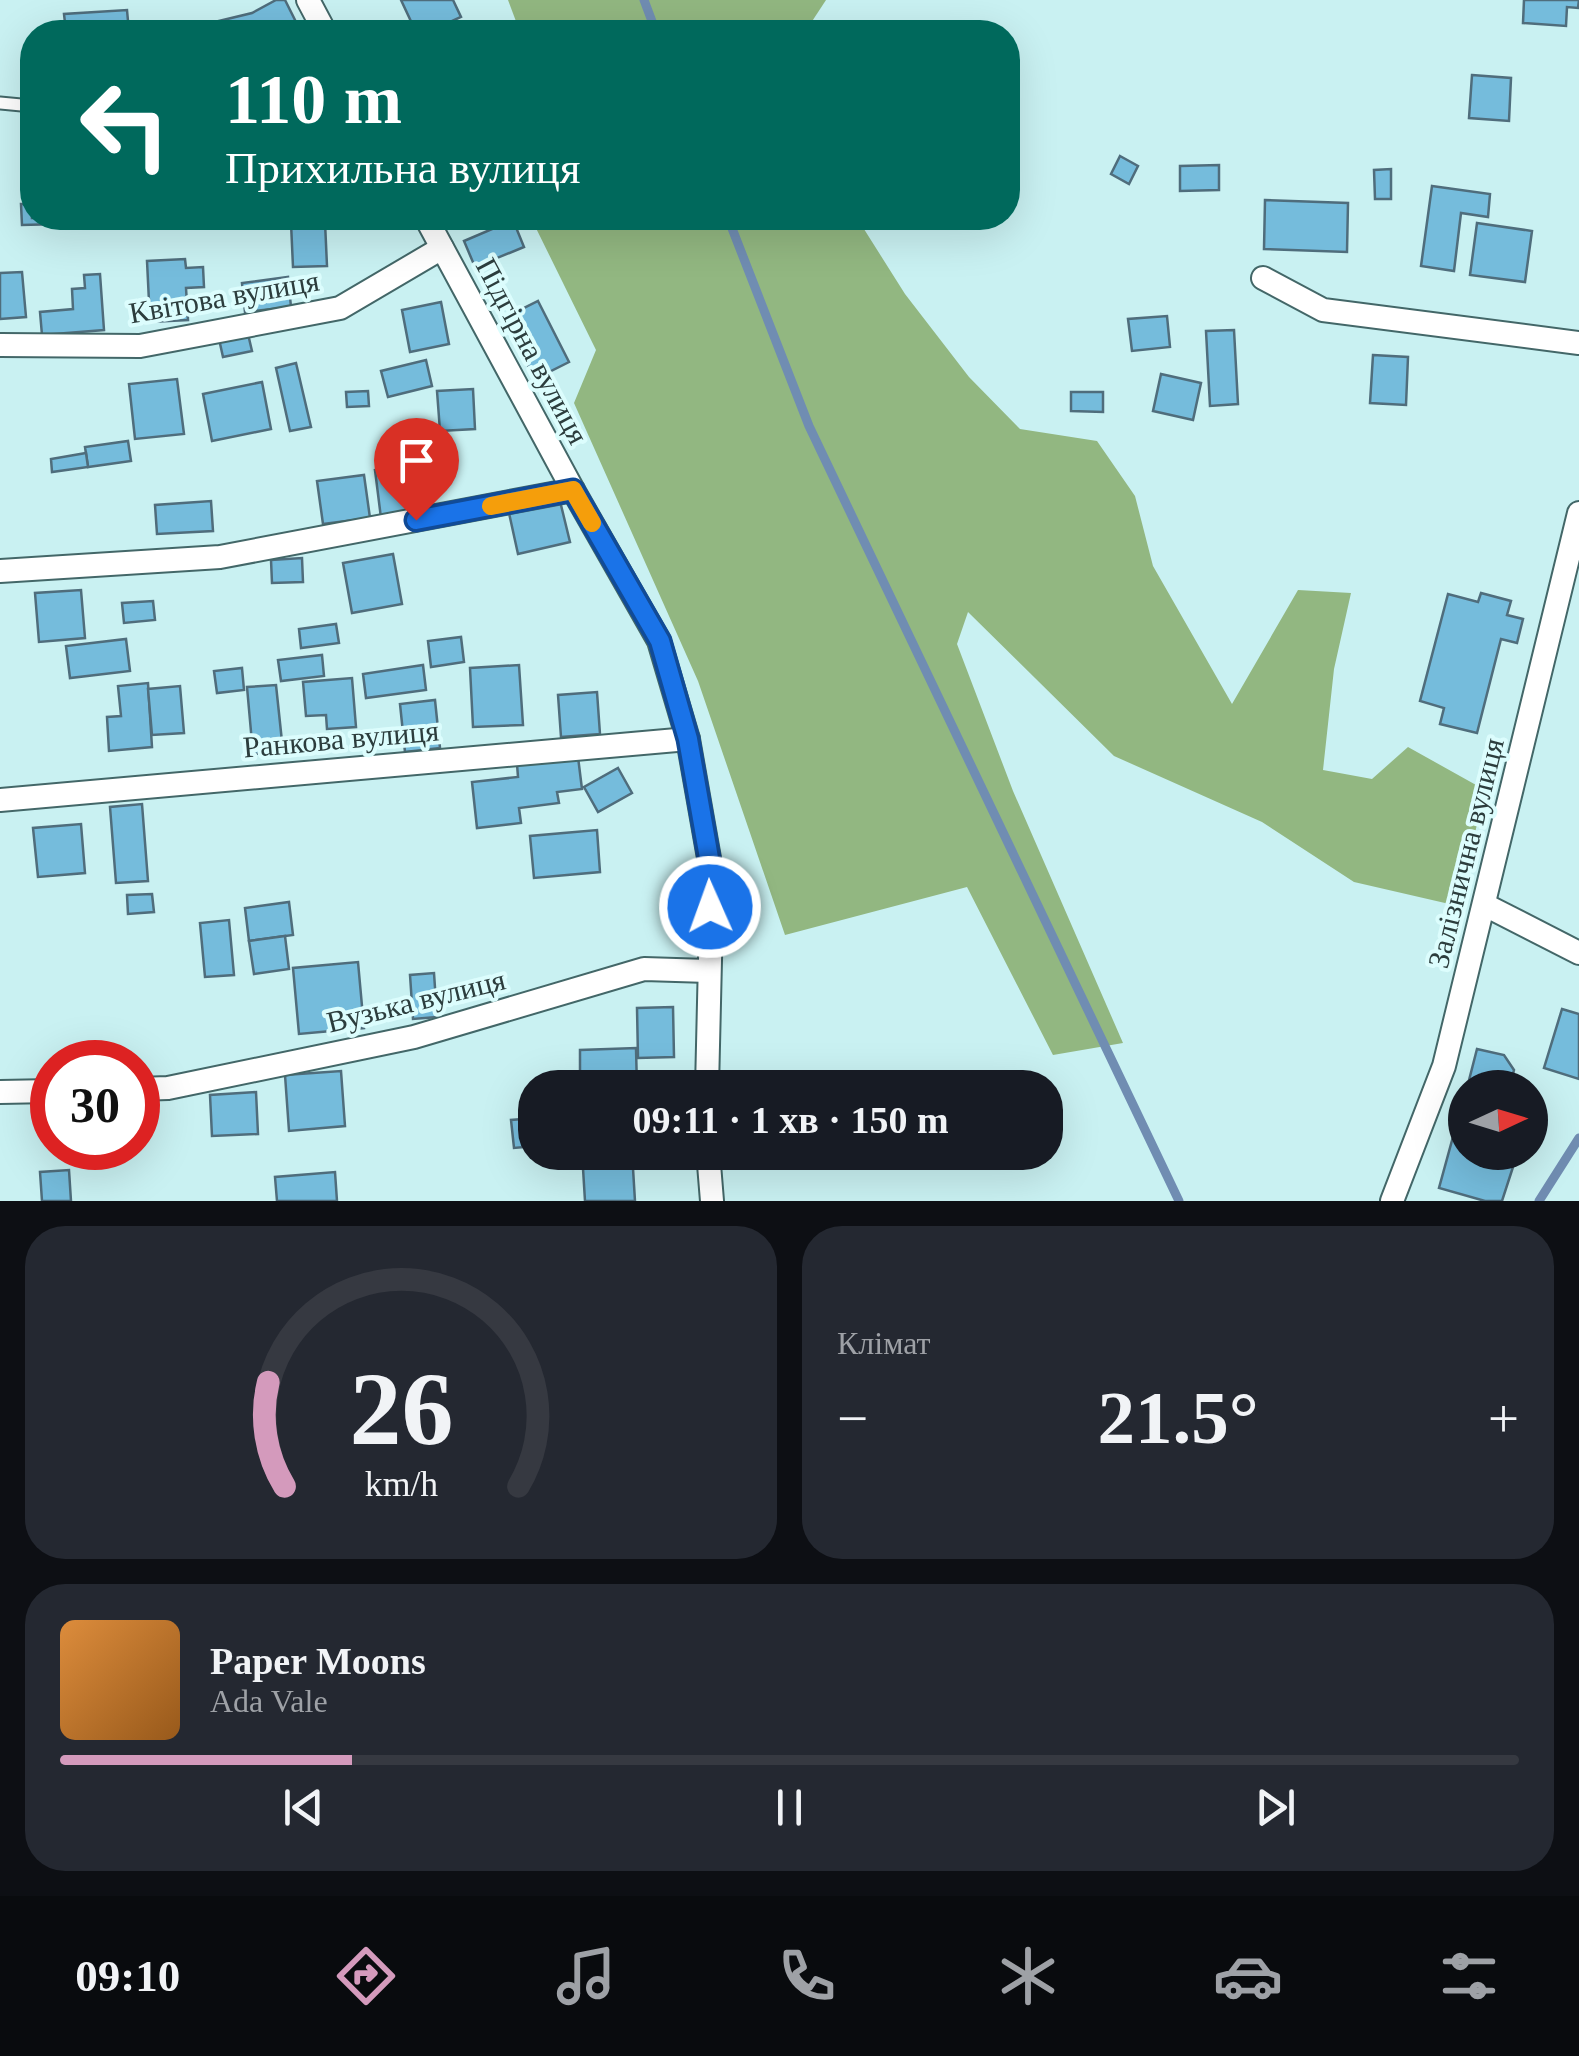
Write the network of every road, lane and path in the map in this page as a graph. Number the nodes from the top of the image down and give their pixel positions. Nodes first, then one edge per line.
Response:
1 (432, 230) edge
2 (442, 248) junction
3 (1262, 278) dead end
4 (1579, 343) edge
5 (0, 345) edge
6 (573, 490) junction
7 (1579, 513) edge
8 (0, 571) edge
9 (688, 739) junction
10 (0, 800) edge
11 (1485, 905) junction
12 (1579, 954) edge
13 (708, 971) junction
14 (707, 1070) edge
15 (160, 1088) edge
16 (30, 1091) edge
17 (0, 1092) edge
18 (709, 1170) edge
19 (712, 1201) edge
20 (1392, 1201) edge

1 - 2 street, Підгірна вулиця
2 - 5 street, Квітова вулиця
2 - 6 street, Підгірна вулиця
3 - 4 street
6 - 8 street
6 - 9 street, Підгірна вулиця
7 - 11 street, Залізнична вулиця
9 - 10 street, Ранкова вулиця
9 - 13 street, Підгірна вулиця
11 - 12 street
11 - 20 street, Залізнична вулиця
13 - 14 street, Підгірна вулиця
13 - 15 street, Вузька вулиця
16 - 17 street
18 - 19 street

